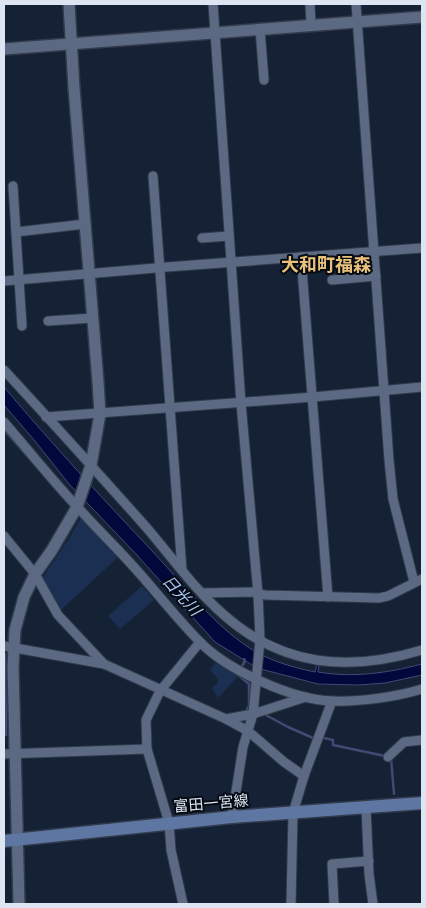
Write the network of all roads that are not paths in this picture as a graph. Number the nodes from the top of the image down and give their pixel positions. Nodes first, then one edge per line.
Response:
1 (69, 4) edge
2 (213, 4) edge
3 (310, 4) edge
4 (356, 4) edge
5 (422, 17) edge
6 (358, 22) junction
7 (311, 25) junction
8 (260, 29) junction
9 (216, 33) junction
10 (72, 44) junction
11 (4, 49) edge
12 (264, 80) dead end
13 (153, 176) dead end
14 (13, 186) dead end
15 (85, 224) junction
16 (16, 232) junction
17 (229, 236) junction
18 (202, 238) dead end
19 (422, 248) edge
20 (375, 253) junction
21 (301, 257) junction
22 (231, 263) junction
23 (160, 268) junction
24 (90, 274) junction
25 (376, 276) junction
26 (19, 280) junction
27 (332, 280) dead end
28 (4, 281) edge
29 (93, 318) junction
30 (48, 322) dead end
31 (22, 326) dead end
32 (4, 370) edge
33 (422, 387) edge
34 (383, 392) junction
35 (313, 397) junction
36 (241, 403) junction
37 (169, 407) junction
38 (100, 414) junction
39 (46, 418) junction
40 (4, 422) edge
41 (91, 465) junction
42 (77, 507) junction
43 (4, 536) edge
44 (182, 570) junction
45 (35, 574) junction
46 (418, 581) edge
47 (202, 594) junction
48 (258, 594) junction
49 (328, 598) junction
50 (200, 642) junction
51 (260, 642) junction
52 (8, 647) edge
53 (422, 650) edge
54 (104, 664) junction
55 (257, 679) junction
56 (422, 689) edge
57 (160, 691) junction
58 (306, 697) junction
59 (332, 701) junction
60 (253, 714) junction
61 (226, 719) junction
62 (248, 731) junction
63 (422, 740) edge
64 (147, 749) junction
65 (4, 754) edge
66 (16, 754) junction
67 (388, 757) dead end
68 (304, 776) junction
69 (422, 803) edge
70 (366, 808) junction
71 (293, 813) junction
72 (232, 817) junction
73 (169, 823) junction
74 (10, 840) edge
75 (369, 861) junction
76 (19, 904) edge
77 (183, 904) edge
78 (291, 904) edge
79 (334, 904) edge
80 (373, 904) edge

1 - 10 street
2 - 9 street
3 - 7 street
4 - 6 street
5 - 6 street
6 - 7 street
6 - 20 street
7 - 8 street
8 - 9 street
8 - 12 street
9 - 10 street
9 - 17 street
10 - 11 street
10 - 15 street
13 - 23 street
14 - 16 street
15 - 16 street
15 - 24 street
16 - 26 street
17 - 18 street
17 - 22 street
19 - 20 street
20 - 21 street
20 - 25 street
21 - 22 street
21 - 35 street
22 - 23 street
22 - 36 street
23 - 24 street
23 - 37 street
24 - 26 street
24 - 29 street
25 - 27 street
25 - 34 street
26 - 28 street
26 - 31 street
29 - 30 street
29 - 38 street
32 - 39 street
33 - 34 street
34 - 35 street
34 - 46 street
35 - 36 street
35 - 49 street
36 - 37 street
36 - 48 street
37 - 38 street
37 - 44 street
38 - 39 street
38 - 41 street
39 - 41 street
40 - 42 street
41 - 42 street
41 - 44 street
42 - 45 street
42 - 50 street
43 - 45 street
44 - 47 street
45 - 52 street
45 - 54 street
46 - 49 street
47 - 48 street
47 - 51 street
48 - 49 street
48 - 51 street
50 - 55 street
50 - 57 street
51 - 53 street
51 - 55 street
52 - 54 street
52 - 66 street
54 - 57 street
55 - 58 street
55 - 60 street
56 - 59 street
57 - 61 street
57 - 64 street
58 - 59 street
58 - 60 street
59 - 68 street
60 - 61 street
60 - 62 street
61 - 62 street
62 - 68 street
62 - 72 street
63 - 67 street
64 - 66 street
64 - 73 street
65 - 66 street
66 - 74 street
68 - 71 street
69 - 70 main road, 富田一宮線
70 - 71 main road, 富田一宮線
70 - 75 street
71 - 72 main road, 富田一宮線
71 - 78 street
72 - 73 main road, 富田一宮線
73 - 74 main road, 富田一宮線
73 - 77 street
74 - 76 street
75 - 79 street
75 - 80 street

